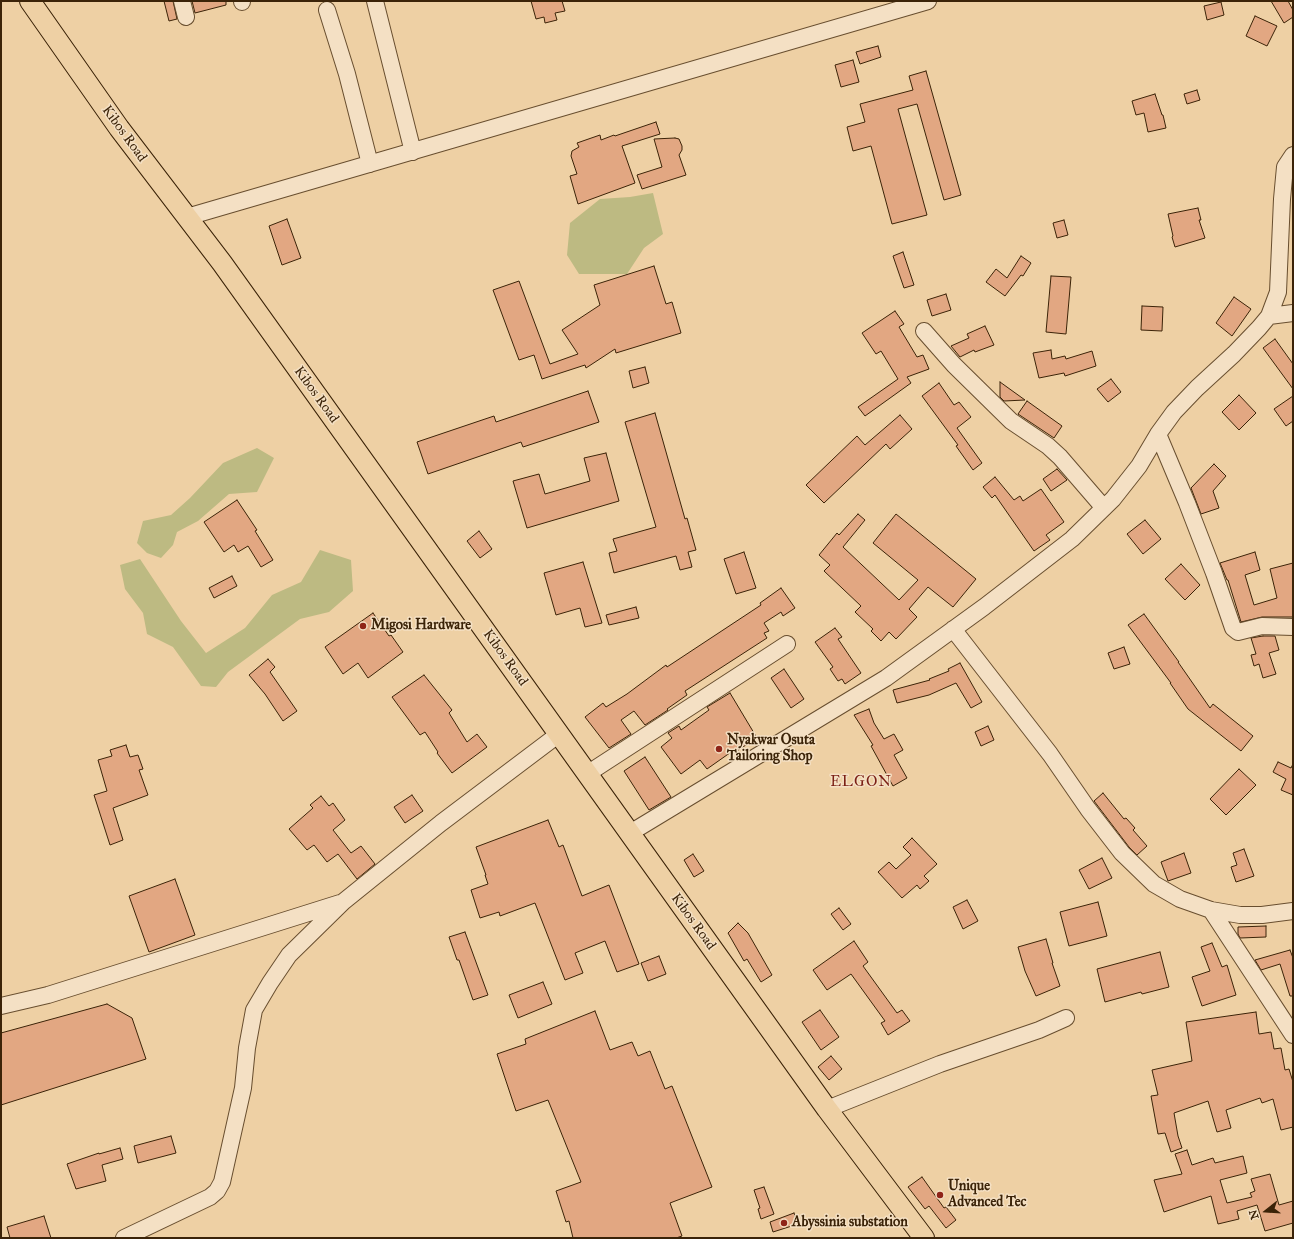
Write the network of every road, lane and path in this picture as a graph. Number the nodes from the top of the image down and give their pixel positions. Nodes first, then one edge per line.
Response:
1 (30, 1) edge
2 (182, 1) edge
3 (375, 1) edge
4 (928, 1) edge
5 (327, 10) dead end
6 (186, 17) dead end
7 (413, 152) junction
8 (1292, 158) edge
9 (370, 164) junction
10 (187, 218) junction
11 (1293, 313) edge
12 (1269, 316) junction
13 (924, 331) dead end
14 (1158, 434) junction
15 (1104, 508) junction
16 (1293, 627) edge
17 (953, 629) junction
18 (787, 644) dead end
19 (559, 734) junction
20 (588, 774) junction
21 (630, 833) junction
22 (343, 902) junction
23 (1211, 910) junction
24 (1293, 911) edge
25 (1, 1006) edge
26 (1066, 1018) dead end
27 (1293, 1035) edge
28 (827, 1109) junction
29 (124, 1238) edge
30 (924, 1238) edge

1 - 10 main road, Kibos Road
2 - 6 street
3 - 7 street
4 - 7 street
5 - 9 street
7 - 9 street
8 - 12 street
9 - 10 street
10 - 19 main road, Kibos Road
11 - 12 street
12 - 14 street
13 - 15 street
14 - 15 street
14 - 16 street
15 - 17 street
17 - 21 street
17 - 23 street
18 - 20 street
19 - 20 main road, Kibos Road
19 - 22 street
20 - 21 main road, Kibos Road
21 - 28 main road, Kibos Road
22 - 25 street
22 - 29 street
23 - 24 street
23 - 27 street
26 - 28 street
28 - 30 main road, Kibos Road

